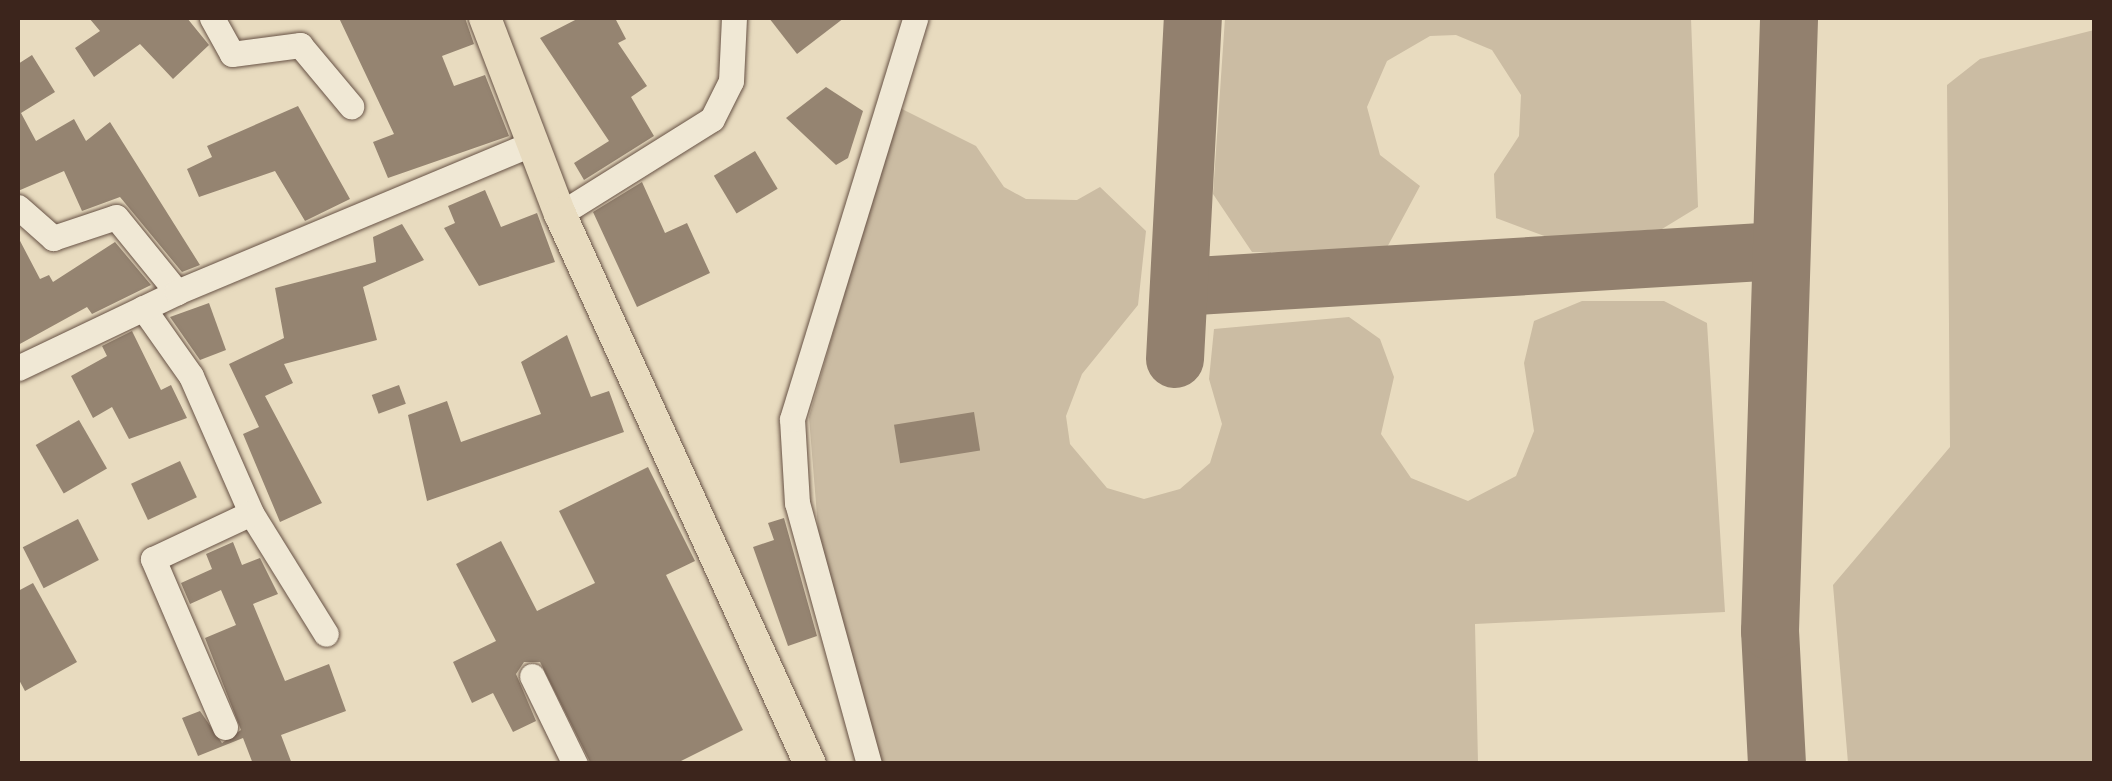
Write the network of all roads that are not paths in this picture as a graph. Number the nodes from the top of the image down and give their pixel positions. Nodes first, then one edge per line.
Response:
1 (212, 18) edge
2 (486, 18) edge
3 (734, 18) edge
4 (915, 18) edge
5 (351, 106) dead end
6 (531, 144) junction
7 (18, 207) edge
8 (560, 214) junction
9 (177, 292) junction
10 (143, 308) junction
11 (18, 368) edge
12 (251, 513) junction
13 (326, 634) dead end
14 (532, 676) dead end
15 (225, 727) dead end
16 (575, 764) edge
17 (810, 764) edge
18 (870, 764) edge

1 - 5 street
2 - 6 main road
3 - 8 street
4 - 18 street
6 - 8 main road
6 - 9 street
7 - 9 street
8 - 17 main road
9 - 10 street
10 - 11 street
10 - 12 street
12 - 13 street
12 - 15 street
14 - 16 street

